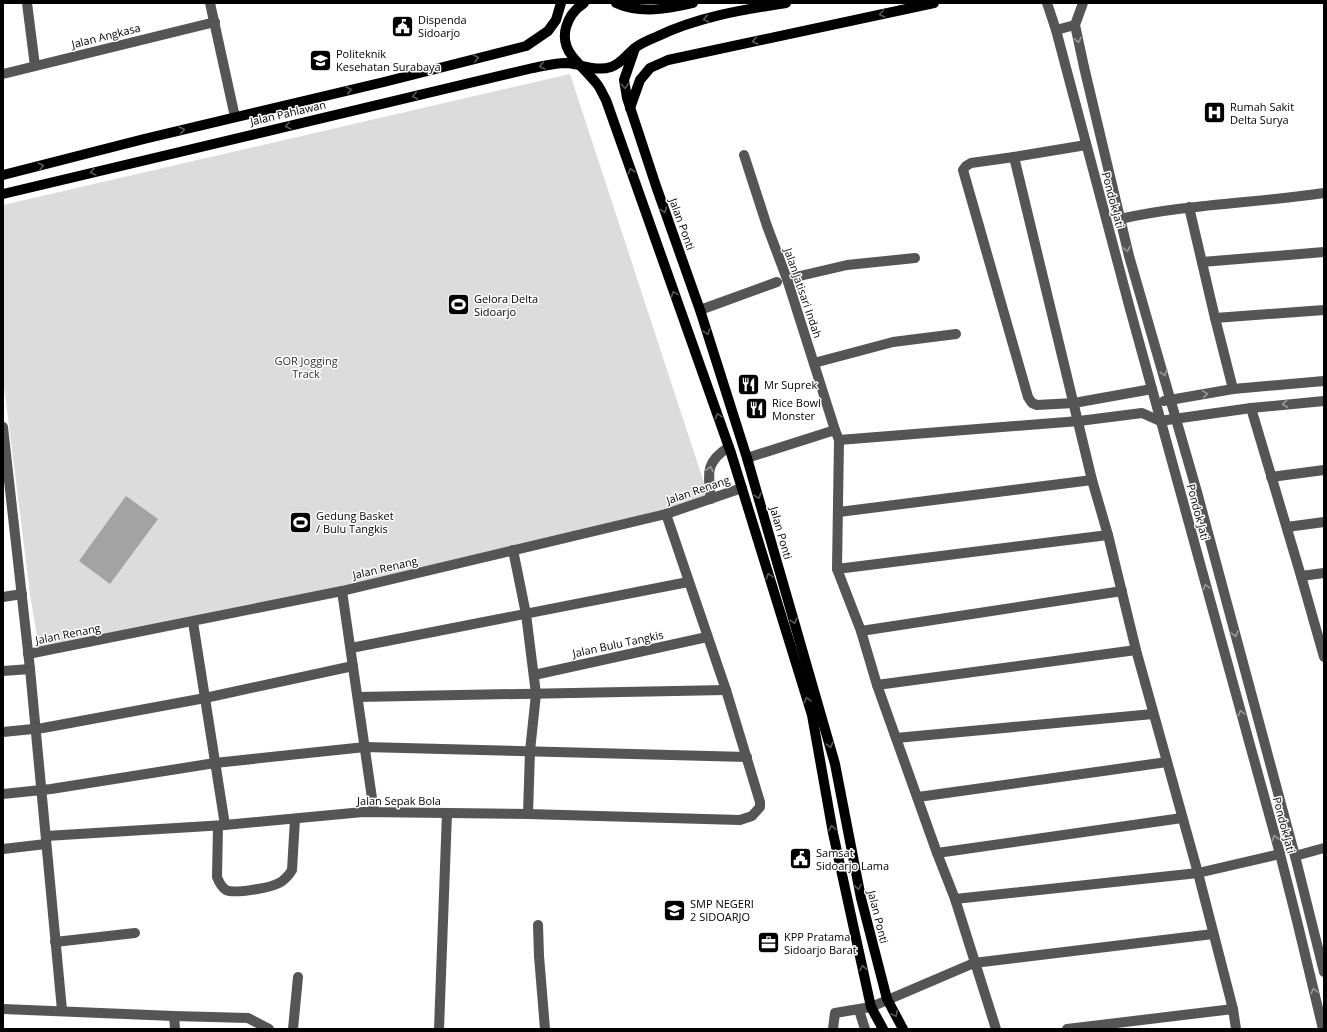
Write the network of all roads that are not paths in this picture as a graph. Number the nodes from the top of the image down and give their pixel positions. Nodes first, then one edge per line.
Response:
1 (27, 3) edge
2 (210, 3) edge
3 (617, 3) edge
4 (693, 3) edge
5 (786, 3) edge
6 (934, 3) edge
7 (1047, 3) edge
8 (1083, 3) edge
9 (579, 5) edge
10 (560, 6) edge
11 (214, 22) junction
12 (1075, 25) junction
13 (1056, 30) junction
14 (635, 48) junction
15 (580, 65) junction
16 (35, 66) junction
17 (3, 74) edge
18 (630, 108) junction
19 (235, 117) junction
20 (1086, 145) junction
21 (744, 154) dead end
22 (1014, 158) junction
23 (3, 175) edge
24 (1324, 192) edge
25 (3, 194) edge
26 (1189, 207) junction
27 (1120, 219) junction
28 (1324, 252) edge
29 (914, 258) dead end
30 (1202, 262) junction
31 (787, 278) junction
32 (777, 282) dead end
33 (700, 310) junction
34 (1324, 310) edge
35 (1215, 318) junction
36 (956, 334) dead end
37 (814, 364) junction
38 (1324, 381) edge
39 (1152, 389) junction
40 (1233, 389) junction
41 (728, 396) junction
42 (1171, 399) junction
43 (713, 401) junction
44 (1324, 401) edge
45 (1074, 403) junction
46 (1156, 403) junction
47 (1251, 408) junction
48 (1142, 413) junction
49 (1176, 418) junction
50 (1160, 421) junction
51 (1079, 422) junction
52 (3, 427) edge
53 (834, 430) junction
54 (839, 440) junction
55 (729, 447) junction
56 (747, 458) junction
57 (1324, 470) edge
58 (1271, 477) junction
59 (1092, 480) junction
60 (742, 488) junction
61 (711, 499) junction
62 (839, 512) junction
63 (666, 514) junction
64 (1324, 522) edge
65 (1287, 527) junction
66 (1108, 535) junction
67 (513, 550) junction
68 (837, 569) junction
69 (1324, 573) edge
70 (1302, 576) junction
71 (688, 582) junction
72 (342, 591) junction
73 (1122, 591) junction
74 (22, 594) junction
75 (3, 597) edge
76 (526, 614) junction
77 (193, 622) junction
78 (1320, 628) edge
79 (861, 631) junction
80 (707, 637) junction
81 (351, 648) junction
82 (1136, 650) junction
83 (28, 654) junction
84 (1324, 657) edge
85 (353, 666) junction
86 (30, 669) junction
87 (3, 671) edge
88 (534, 675) junction
89 (877, 685) junction
90 (726, 690) junction
91 (536, 694) junction
92 (358, 697) junction
93 (205, 698) junction
94 (1153, 714) junction
95 (36, 729) junction
96 (3, 732) edge
97 (896, 738) junction
98 (365, 747) junction
99 (530, 751) junction
100 (747, 757) junction
101 (1167, 762) junction
102 (215, 763) junction
103 (42, 790) junction
104 (3, 794) edge
105 (918, 797) junction
106 (374, 812) junction
107 (447, 813) junction
108 (528, 814) junction
109 (1182, 818) junction
110 (295, 819) junction
111 (221, 826) junction
112 (46, 840) junction
113 (1324, 848) edge
114 (3, 849) edge
115 (937, 853) junction
116 (1280, 854) junction
117 (1295, 856) junction
118 (1198, 872) junction
119 (955, 899) junction
120 (1310, 917) junction
121 (1297, 921) junction
122 (538, 926) dead end
123 (135, 933) dead end
124 (1213, 934) junction
125 (55, 942) junction
126 (974, 963) junction
127 (1324, 972) edge
128 (298, 977) dead end
129 (887, 999) junction
130 (871, 1007) junction
131 (3, 1009) edge
132 (1232, 1009) junction
133 (62, 1010) junction
134 (859, 1010) junction
135 (174, 1016) junction
136 (248, 1018) junction
137 (175, 1029) edge
138 (248, 1029) edge
139 (269, 1029) edge
140 (293, 1029) edge
141 (439, 1029) edge
142 (545, 1029) edge
143 (833, 1029) edge
144 (865, 1029) edge
145 (883, 1029) edge
146 (903, 1029) edge
147 (996, 1029) edge
148 (1067, 1029) edge
149 (1236, 1029) edge
150 (1323, 1029) edge

1 - 16 street
2 - 11 street
3 - 4 main road
5 -> 14 main road, Jalan Pahlawan
6 -> 18 main road
7 - 13 street, Pondok Jati
8 - 12 street
9 - 15 main road
19 -> 10 main road, Jalan Pahlawan
11 - 16 street, Jalan Angkasa
11 - 19 street
12 - 13 street
12 -> 27 street, Pondok Jati
13 - 20 street, Pondok Jati
14 - 15 main road, Jalan Pahlawan
14 -> 18 main road, Jalan Ponti
15 -> 25 main road, Jalan Pahlawan
43 -> 15 main road
16 - 17 street, Jalan Angkasa
18 -> 33 main road, Jalan Ponti
23 -> 19 main road, Jalan Pahlawan
20 - 22 street
20 - 39 street, Pondok Jati
21 - 31 street, Jalan Jatisari Indah
22 - 45 street
22 - 45 street
24 - 26 street
26 - 27 street
26 - 30 street
27 -> 42 street, Pondok Jati
28 - 30 street
29 - 31 street
30 - 35 street
31 - 37 street, Jalan Jatisari Indah
32 - 33 street
33 -> 41 main road, Jalan Ponti
34 - 35 street
35 - 40 street
36 - 37 street
37 - 53 street, Jalan Jatisari Indah
38 - 40 street
39 - 45 street
39 - 46 street, Pondok Jati
42 -> 40 street
41 - 43 main road
41 - 56 main road, Jalan Ponti
42 - 46 street
42 - 49 street, Pondok Jati
55 -> 43 main road
44 -> 47 street
45 - 51 street
46 - 48 street
46 - 50 street, Pondok Jati
47 - 49 street
47 - 58 street
48 - 50 street
48 - 51 street
49 - 50 street
49 -> 117 street, Pondok Jati
116 -> 50 street, Pondok Jati
51 - 54 street
51 - 59 street
52 - 74 street
53 - 54 street, Jalan Jatisari Indah
53 - 56 street
54 - 62 street
55 - 60 main road
61 -> 55 street
56 -> 129 main road, Jalan Ponti
57 - 58 street
58 - 65 street
59 - 62 street
59 - 66 street
60 - 61 street, Jalan Renang
130 -> 60 main road
61 - 63 street, Jalan Renang
62 - 68 street
63 - 67 street, Jalan Renang
63 - 71 street
64 - 65 street
65 - 70 street
66 - 68 street
66 - 73 street
67 - 72 street, Jalan Renang
67 - 76 street
68 - 79 street
69 - 70 street
70 - 78 street
71 - 76 street
71 - 80 street
72 - 77 street, Jalan Renang
72 - 81 street
73 - 79 street
73 - 82 street
74 - 75 street
74 - 83 street
76 - 81 street
76 - 88 street
77 - 83 street, Jalan Renang
77 - 93 street
78 - 84 street
79 - 89 street
80 - 88 street, Jalan Bulu Tangkis
80 - 90 street
81 - 85 street
82 - 89 street
82 - 94 street
83 - 86 street
85 - 92 street
85 - 93 street
86 - 87 street
86 - 95 street
88 - 91 street
89 - 97 street
90 - 91 street
90 - 100 street
91 - 92 street
91 - 99 street
92 - 98 street
93 - 95 street
93 - 102 street
94 - 97 street
94 - 101 street
95 - 96 street
95 - 103 street
97 - 105 street
98 - 99 street
98 - 102 street
98 - 106 street
99 - 100 street
99 - 108 street
100 - 108 street, Jalan Sepak Bola
101 - 105 street
101 - 109 street
102 - 103 street
102 - 111 street
103 - 104 street
103 - 112 street
105 - 115 street
106 - 107 street, Jalan Sepak Bola
106 - 110 street, Jalan Sepak Bola
107 - 108 street, Jalan Sepak Bola
107 - 141 street
109 - 115 street
109 - 118 street
110 - 111 street, Jalan Sepak Bola
110 - 111 street
111 - 112 street, Jalan Sepak Bola
112 - 114 street, Jalan Sepak Bola
112 - 125 street
113 - 117 street
115 - 119 street
116 - 118 street
116 - 121 street, Pondok Jati
117 - 120 street, Pondok Jati
118 - 119 street
118 - 124 street
119 - 126 street
120 - 121 street
120 - 127 street, Pondok Jati
150 -> 121 street, Pondok Jati
122 - 142 street
123 - 125 street
124 - 126 street
124 - 132 street
125 - 133 street
126 - 129 street
126 - 147 street
128 - 140 street
129 - 130 street
129 -> 146 main road, Jalan Ponti
130 - 134 street
130 - 145 main road
131 - 133 street
132 - 148 street
132 - 149 street
133 - 135 street
134 - 143 street
134 - 144 street
135 - 136 street
135 - 137 street
136 - 138 street
136 - 139 street

